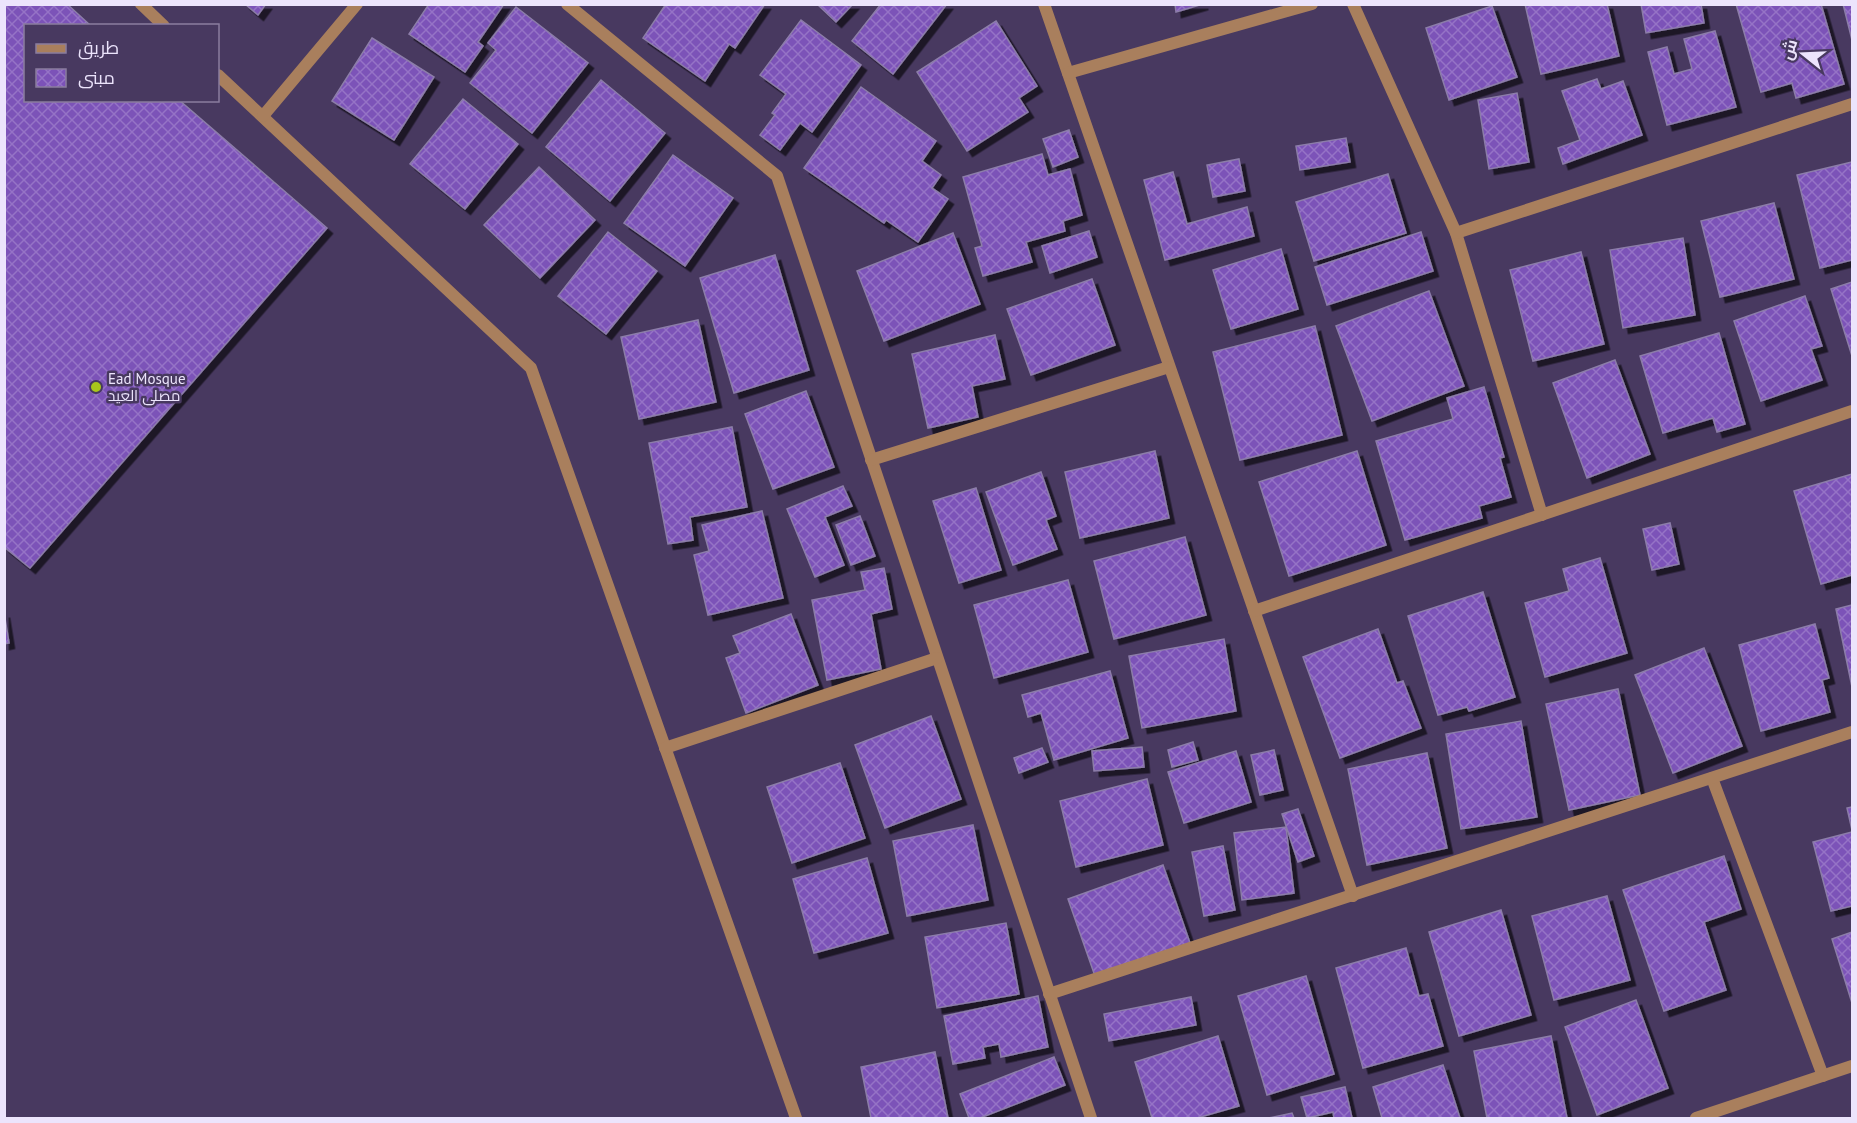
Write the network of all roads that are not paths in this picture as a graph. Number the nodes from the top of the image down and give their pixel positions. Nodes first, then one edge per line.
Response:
1 (141, 4) edge
2 (357, 4) edge
3 (567, 4) edge
4 (1044, 4) edge
5 (1312, 4) edge
6 (1353, 4) edge
7 (162, 24) edge
8 (1068, 73) junction
9 (219, 76) edge
10 (1852, 104) edge
11 (263, 116) junction
12 (1456, 233) junction
13 (1169, 367) junction
14 (1852, 411) edge
15 (871, 459) junction
16 (1542, 515) junction
17 (1254, 611) junction
18 (937, 658) junction
19 (1852, 732) edge
20 (665, 748) junction
21 (1712, 778) junction
22 (1353, 896) junction
23 (1049, 994) junction
24 (1852, 1066) edge
25 (1823, 1076) junction
26 (796, 1119) edge
27 (1091, 1119) edge
28 (1696, 1119) edge

1 - 7 street
2 - 11 street
3 - 15 street
4 - 8 street
5 - 8 street
6 - 12 street
8 - 13 street
9 - 11 street
10 - 12 street
11 - 20 street
12 - 16 street
13 - 15 street
13 - 17 street
14 - 16 street
15 - 18 street
16 - 17 street
17 - 22 street
18 - 20 street
18 - 23 street
19 - 21 street
20 - 26 street
21 - 22 street
21 - 25 street
22 - 23 street
23 - 27 street
24 - 25 street
25 - 28 street

